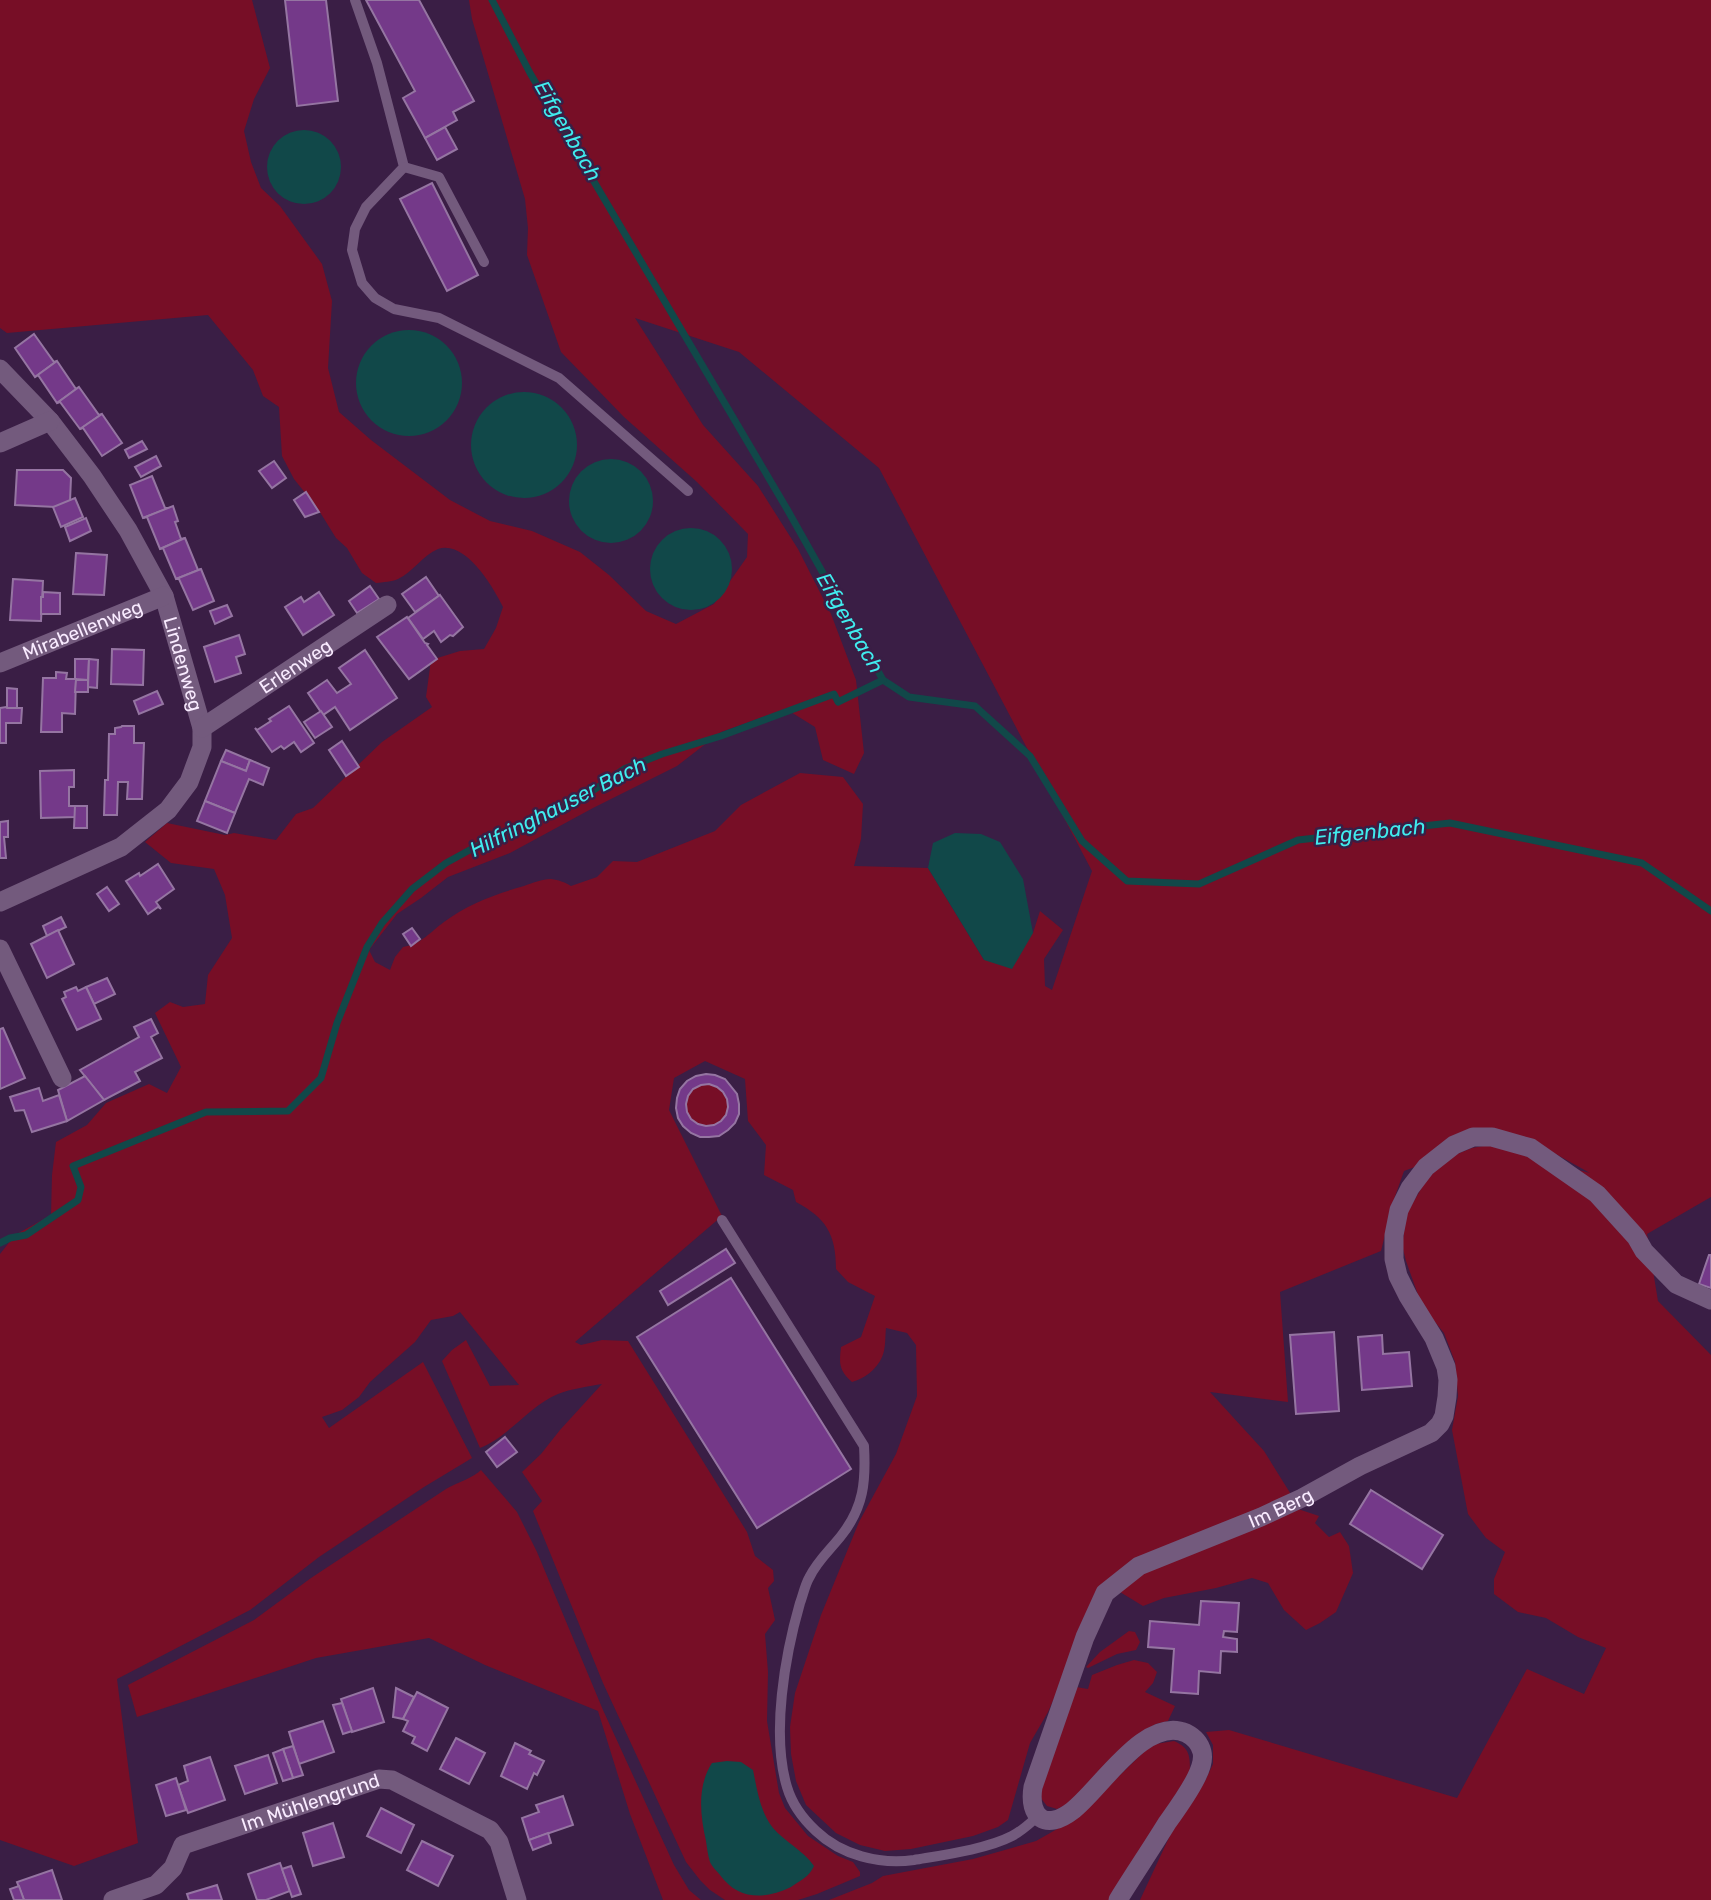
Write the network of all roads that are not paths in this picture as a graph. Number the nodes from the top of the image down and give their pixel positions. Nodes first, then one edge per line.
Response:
1 (355, 0) edge
2 (404, 167) junction
3 (484, 262) dead end
4 (0, 369) edge
5 (50, 421) junction
6 (0, 443) edge
7 (688, 491) dead end
8 (164, 596) junction
9 (387, 605) dead end
10 (0, 663) edge
11 (202, 728) junction
12 (0, 902) edge
13 (0, 948) edge
14 (62, 1078) dead end
15 (722, 1220) dead end
16 (1711, 1300) edge
17 (1037, 1816) junction
18 (113, 1900) edge
19 (517, 1900) edge
20 (1118, 1900) edge

1 - 2 lane
2 - 3 lane
2 - 7 lane
4 - 5 street, Lindenweg
5 - 6 street
5 - 8 street, Lindenweg
8 - 10 street, Mirabellenweg
8 - 11 street, Lindenweg
9 - 11 street, Erlenweg
11 - 12 street, Lindenweg
13 - 14 street
15 - 17 lane
16 - 17 street, Im Berg
17 - 20 street
18 - 19 street, Im Mühlengrund

